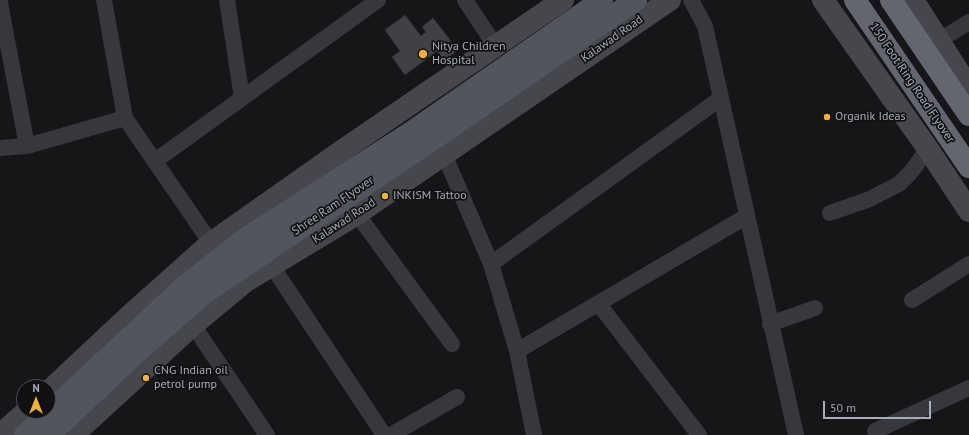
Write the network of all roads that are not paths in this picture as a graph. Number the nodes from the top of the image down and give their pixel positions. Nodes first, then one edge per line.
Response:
1 (104, 0) edge
2 (227, 0) edge
3 (378, 0) edge
4 (465, 0) edge
5 (563, 0) edge
6 (602, 0) edge
7 (636, 0) edge
8 (670, 0) edge
9 (691, 0) edge
10 (823, 0) edge
11 (855, 0) edge
12 (891, 0) edge
13 (913, 0) edge
14 (0, 3) edge
15 (969, 22) edge
16 (938, 41) junction
17 (496, 47) junction
18 (969, 88) edge
19 (242, 98) junction
20 (721, 98) junction
21 (969, 115) edge
22 (125, 118) junction
23 (27, 146) junction
24 (0, 148) edge
25 (928, 149) junction
26 (444, 154) junction
27 (155, 161) junction
28 (969, 167) edge
29 (969, 211) edge
30 (830, 213) dead end
31 (357, 214) junction
32 (747, 216) junction
33 (211, 243) junction
34 (491, 264) junction
35 (969, 264) edge
36 (272, 266) junction
37 (246, 281) junction
38 (912, 300) dead end
39 (598, 303) junction
40 (815, 308) dead end
41 (770, 324) junction
42 (193, 325) junction
43 (452, 344) dead end
44 (517, 351) junction
45 (56, 384) edge
46 (969, 388) edge
47 (457, 397) dead end
48 (18, 419) edge
49 (875, 432) dead end
50 (0, 435) edge
51 (25, 435) edge
52 (49, 435) edge
53 (73, 435) edge
54 (268, 435) edge
55 (384, 435) edge
56 (391, 435) edge
57 (534, 435) edge
58 (699, 435) edge
59 (796, 435) edge

1 - 22 street
2 - 19 street
3 - 19 street
4 - 17 street
5 - 17 street
6 - 51 main road, Shree Ram Flyover, bridge
7 - 52 main road, Shree Ram Flyover, bridge
8 - 26 street, Kalawad Road
9 - 20 street
10 - 25 street
11 - 28 highway, 150 Foot Ring Road Flyover
12 - 21 highway
13 - 16 street
14 - 23 street
15 - 16 street
16 - 18 street
17 - 33 street
19 - 27 street
20 - 32 street
20 - 34 street
22 - 23 street
22 - 27 street
23 - 24 street
25 - 29 street
25 - 30 street
26 - 31 street, Kalawad Road
26 - 34 street
27 - 33 street
31 - 36 street, Kalawad Road
31 - 43 street
32 - 39 street
32 - 41 street
33 - 37 street
33 - 45 street
34 - 44 street
35 - 38 street
36 - 37 street, Kalawad Road
36 - 55 street
37 - 42 street, Kalawad Road
39 - 44 street
39 - 58 street
40 - 41 street
41 - 59 street
42 - 53 street, Kalawad Road
42 - 54 street
44 - 57 street
46 - 49 street
47 - 56 street
48 - 50 street

